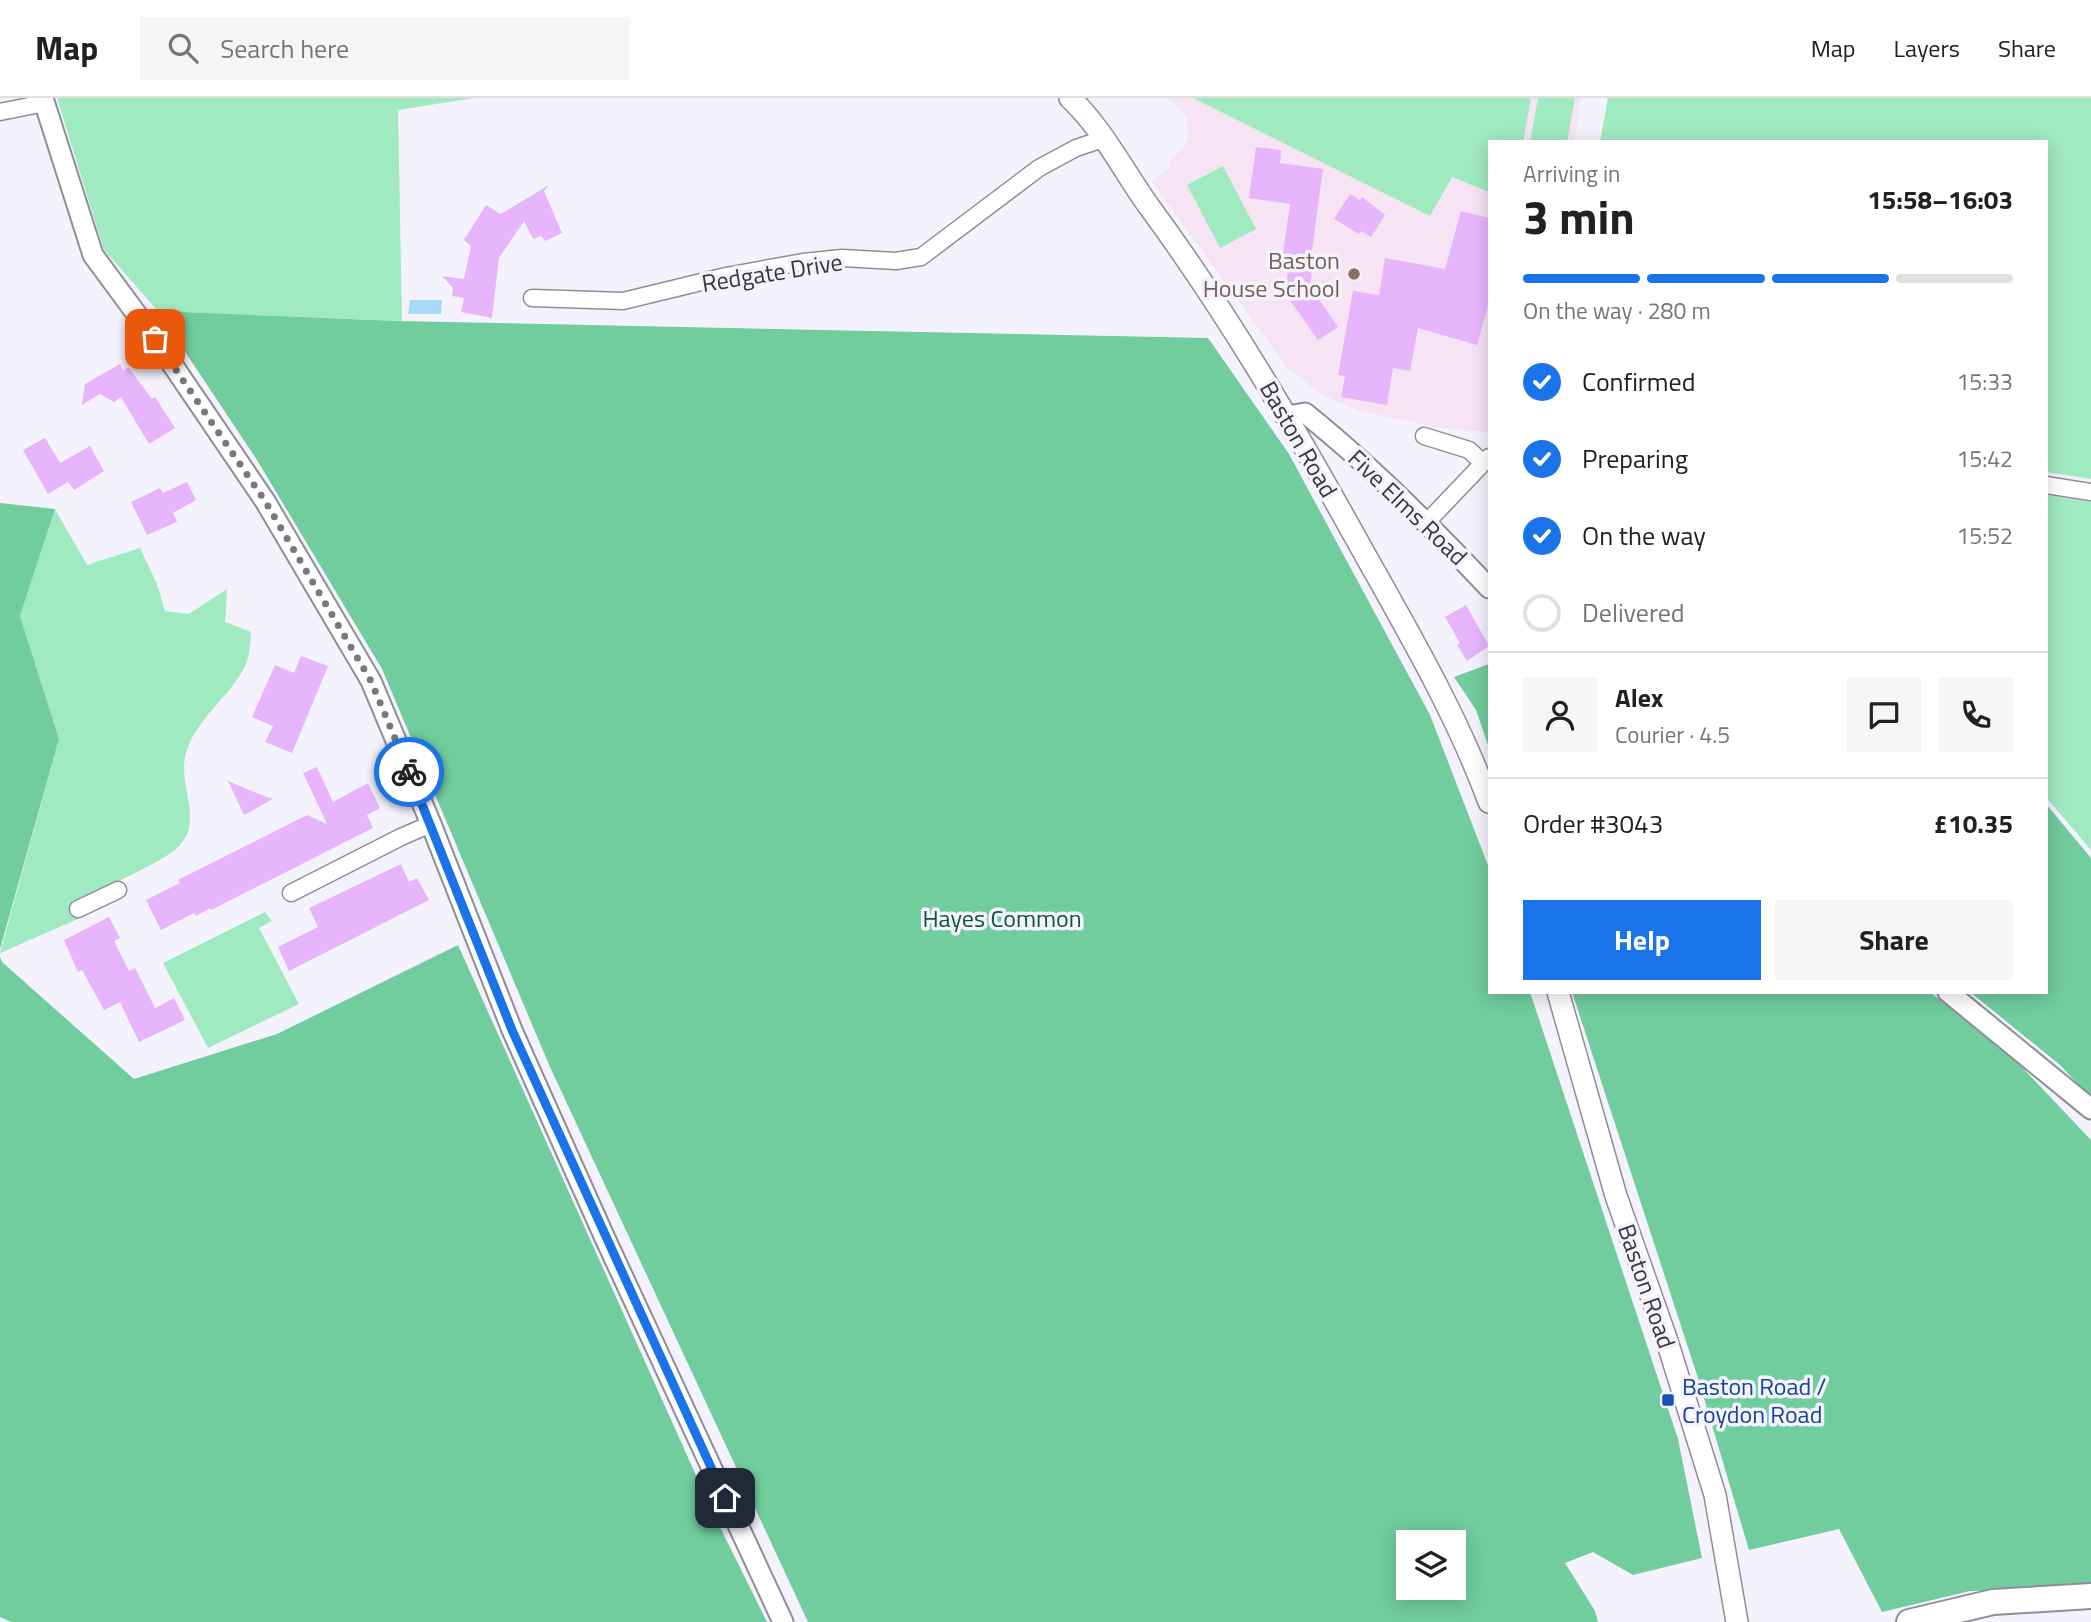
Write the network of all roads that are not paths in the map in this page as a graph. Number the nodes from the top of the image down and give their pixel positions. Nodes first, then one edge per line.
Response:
1 (1070, 98) edge
2 (44, 100) edge
3 (0, 112) edge
4 (1103, 139) junction
5 (532, 299) dead end
6 (1287, 416) junction
7 (1424, 436) dead end
8 (1486, 459) edge
9 (2048, 485) edge
10 (2091, 492) edge
11 (1427, 522) junction
12 (1488, 587) edge
13 (1488, 799) edge
14 (431, 824) junction
15 (118, 890) dead end
16 (291, 893) dead end
17 (78, 909) dead end
18 (1559, 994) edge
19 (1950, 994) edge
20 (2091, 1109) edge
21 (2091, 1596) edge
22 (783, 1622) edge
23 (1737, 1622) edge
24 (1909, 1622) edge

1 - 4 main road, Baston Road
2 - 3 street
2 - 14 street
4 - 5 street, Redgate Drive
4 - 6 main road, Baston Road
6 - 11 street, Five Elms Road
6 - 13 main road, Baston Road
7 - 8 street
8 - 11 street
9 - 10 street
11 - 12 street, Five Elms Road
14 - 16 street
14 - 22 street
15 - 17 street
18 - 23 main road, Baston Road
19 - 20 street
21 - 24 highway

